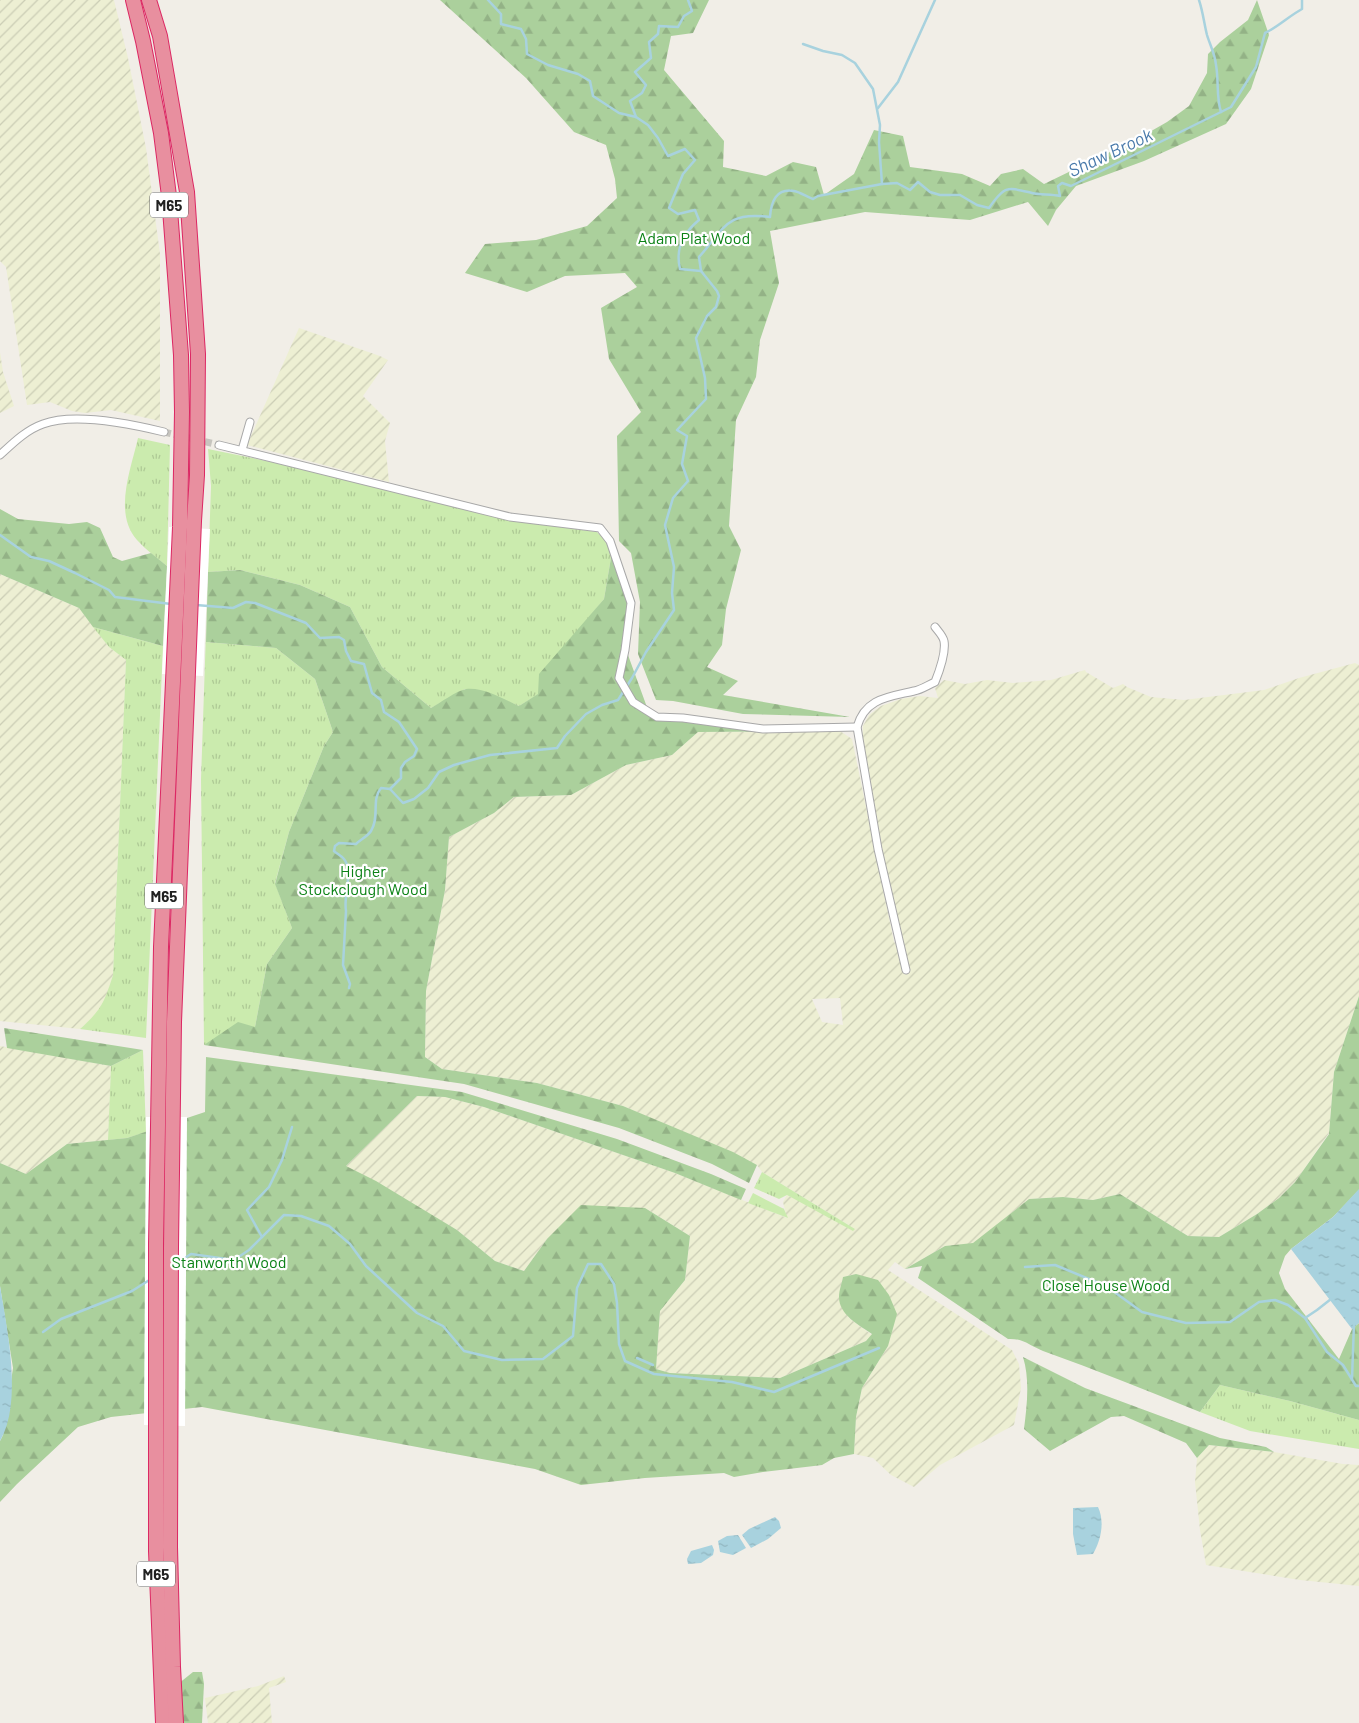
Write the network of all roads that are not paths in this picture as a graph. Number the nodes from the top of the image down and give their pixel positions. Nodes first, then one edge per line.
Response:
1 (133, 0) edge
2 (150, 0) edge
3 (250, 422) dead end
4 (164, 432) tunnel mouth
5 (219, 445) tunnel mouth
6 (242, 450) junction
7 (0, 455) edge
8 (935, 628) dead end
9 (857, 727) junction
10 (906, 970) dead end
11 (163, 1723) edge
12 (176, 1723) edge

1 - 11 highway, M65
2 - 12 highway, M65
3 - 6 street
4 - 7 street
5 - 6 street
6 - 9 street
8 - 9 street
9 - 10 street

